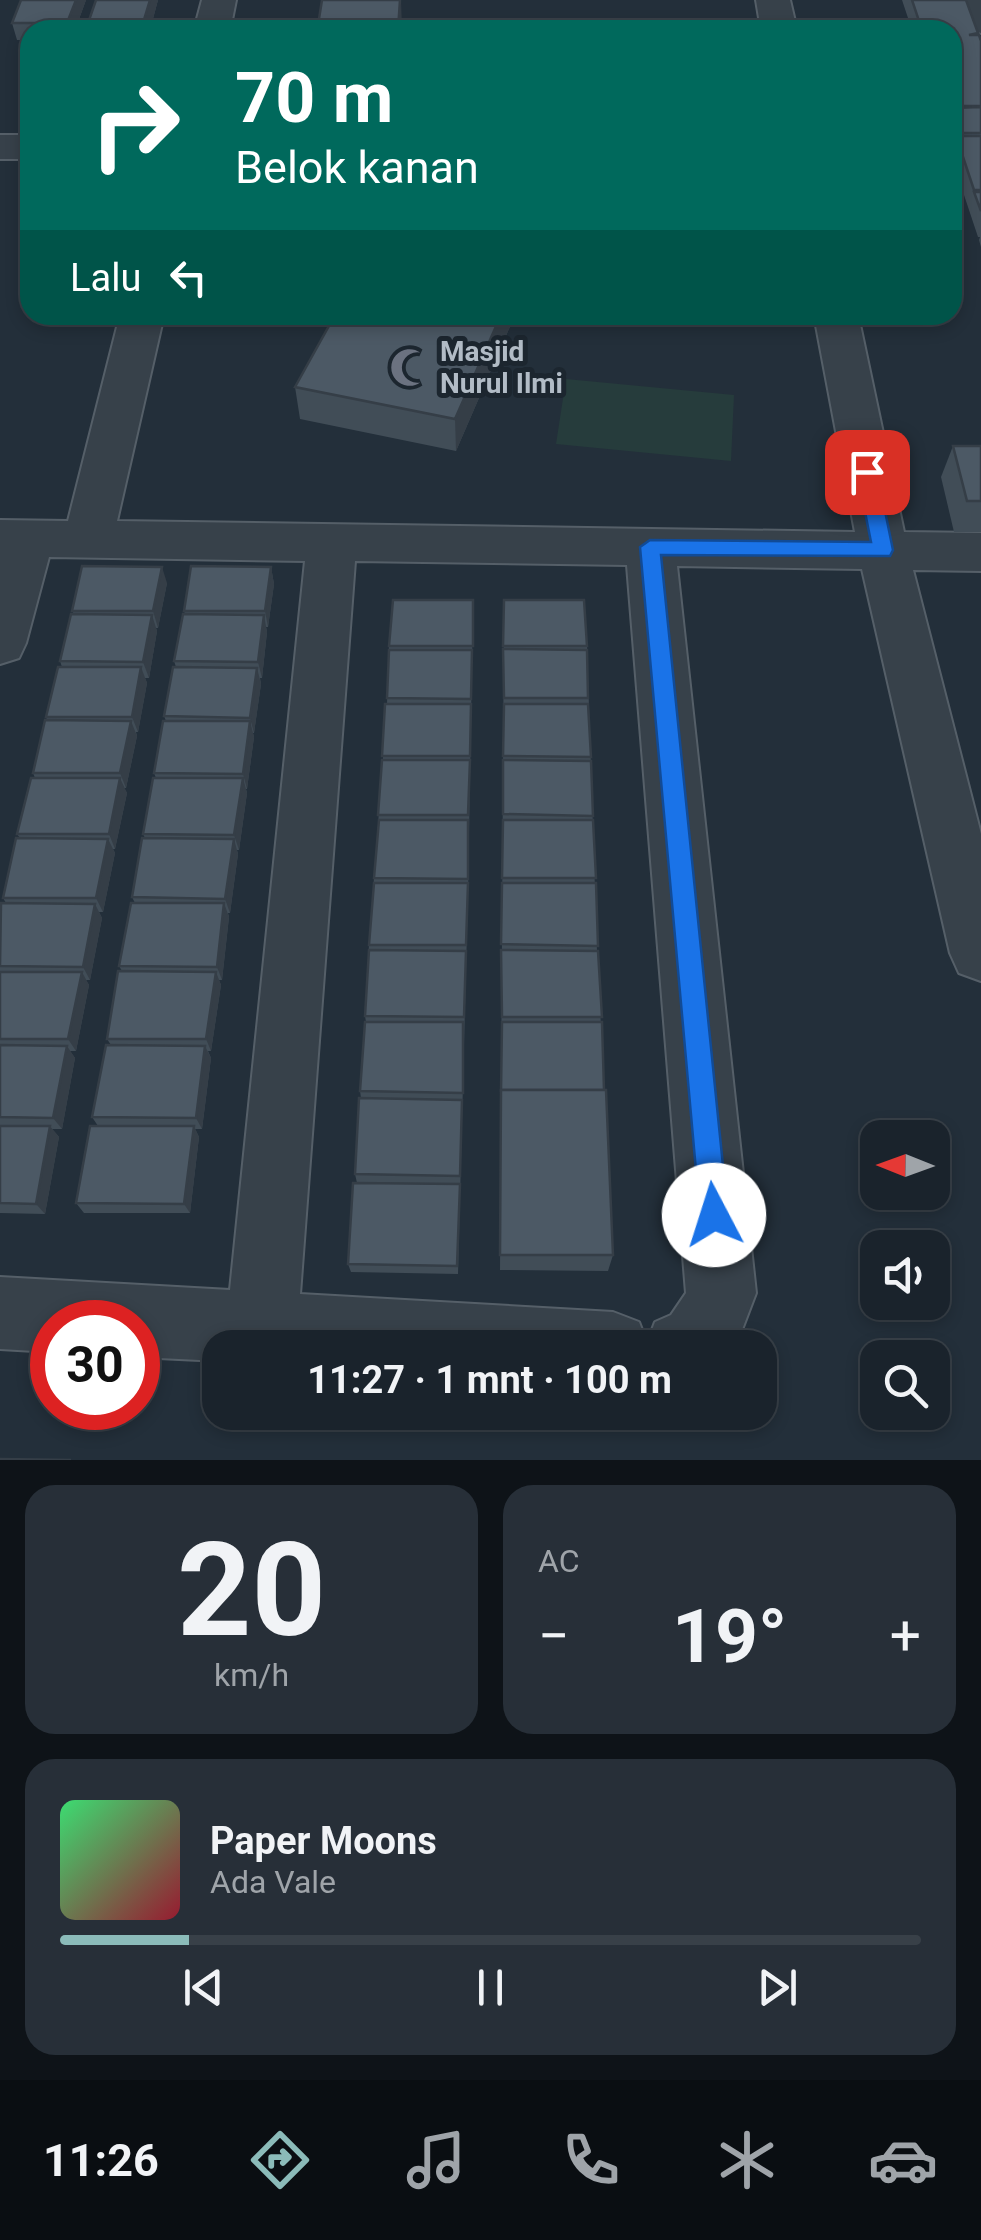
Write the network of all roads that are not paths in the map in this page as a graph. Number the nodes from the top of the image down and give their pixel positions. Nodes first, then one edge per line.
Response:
1 (973, 0) edge
2 (981, 22) edge
3 (140, 325) edge
4 (838, 325) edge
5 (14, 538) edge
6 (88, 539) junction
7 (332, 542) junction
8 (650, 547) junction
9 (883, 550) junction
10 (981, 552) edge
11 (0, 643) edge
12 (981, 954) edge
13 (0, 1313) edge
14 (262, 1326) junction
15 (326, 1330) edge
16 (706, 1330) edge

1 - 2 street
3 - 6 street
4 - 9 street
5 - 6 street
5 - 11 street
6 - 7 street
7 - 8 street
7 - 14 street
8 - 9 street
8 - 16 street
9 - 10 street
9 - 12 street
13 - 14 street
14 - 15 street

